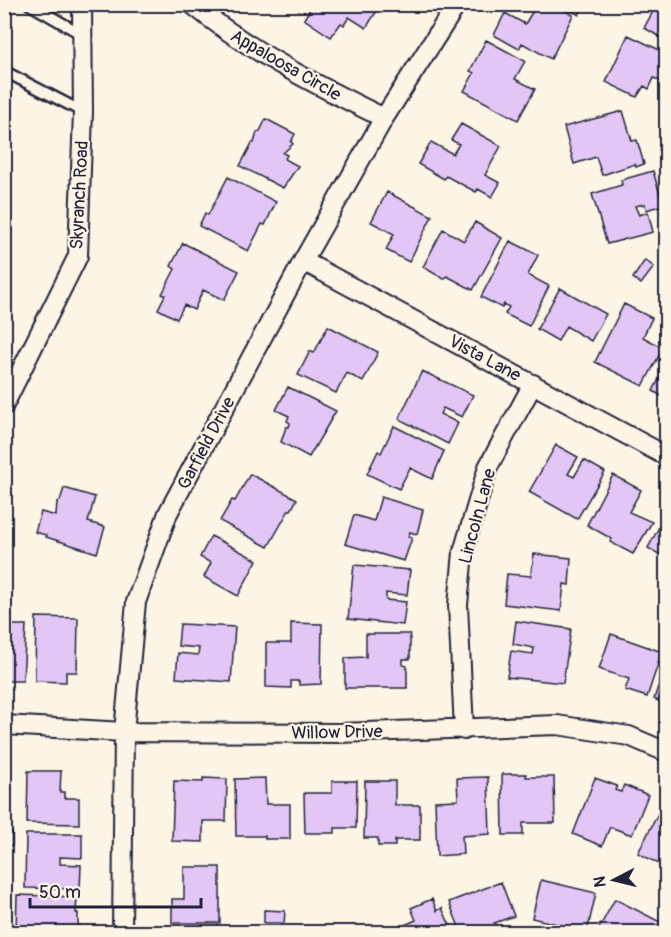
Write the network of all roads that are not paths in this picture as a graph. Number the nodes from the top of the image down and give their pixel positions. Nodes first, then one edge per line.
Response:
1 (29, 4) edge
2 (82, 4) edge
3 (192, 4) edge
4 (457, 4) edge
5 (82, 35) junction
6 (4, 71) edge
7 (83, 112) junction
8 (384, 118) junction
9 (303, 261) junction
10 (533, 384) junction
11 (4, 405) edge
12 (666, 456) edge
13 (4, 725) edge
14 (464, 730) junction
15 (124, 732) junction
16 (666, 752) edge
17 (122, 933) edge

1 - 5 lane
2 - 5 street, Skyranch Road
3 - 8 street, Appaloosa Circle
4 - 8 street, Garfield Drive
5 - 7 street, Skyranch Road
6 - 7 lane
7 - 11 street, Skyranch Road
8 - 9 street, Garfield Drive
9 - 10 street, Vista Lane
9 - 15 street, Garfield Drive
10 - 12 street, Vista Lane
10 - 14 street, Lincoln Lane
13 - 15 street, Willow Drive
14 - 15 street, Willow Drive
14 - 16 street, Willow Drive
15 - 17 street, Garfield Drive

